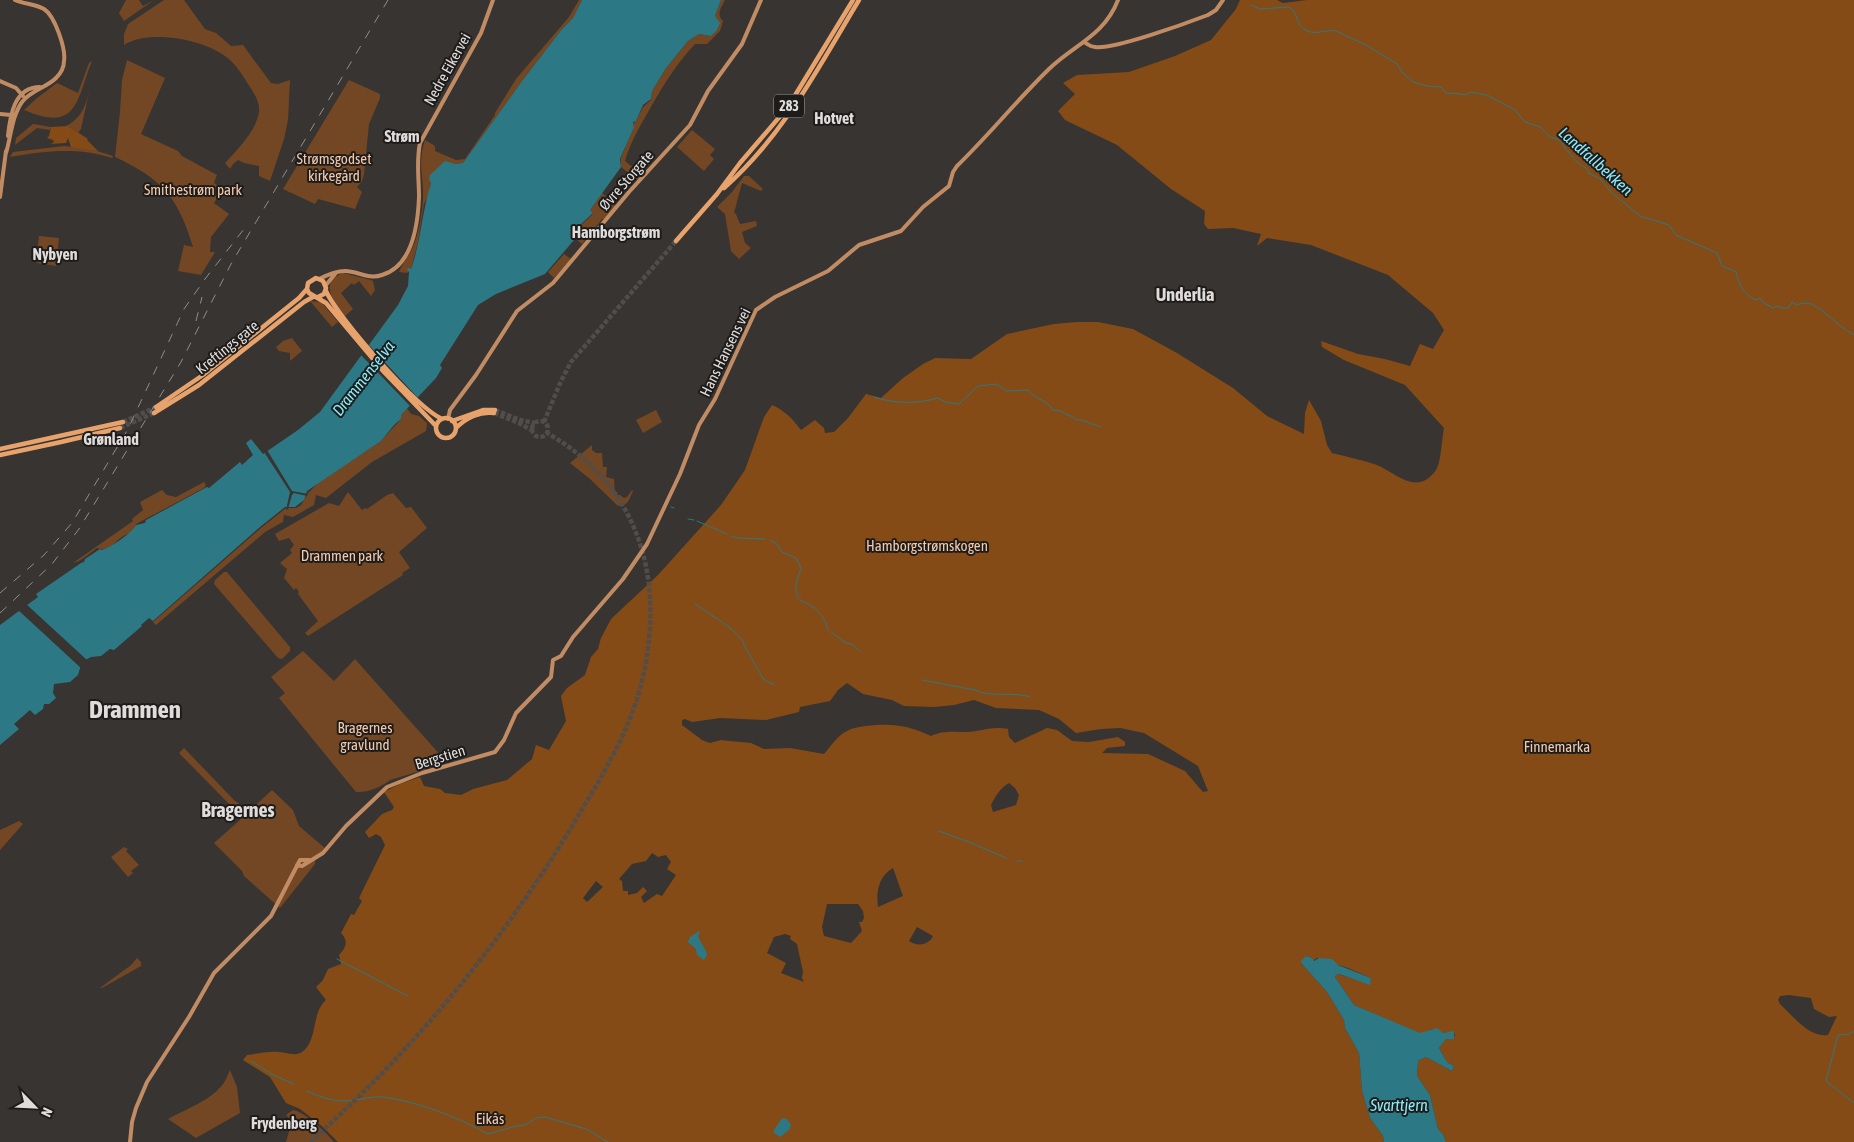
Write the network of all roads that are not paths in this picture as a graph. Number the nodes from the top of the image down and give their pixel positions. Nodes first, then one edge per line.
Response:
1 (15, 0) edge
2 (493, 0) edge
3 (761, 0) edge
4 (853, 0) edge
5 (859, 0) edge
6 (1118, 0) edge
7 (1223, 0) edge
8 (1084, 42) junction
9 (0, 81) edge
10 (40, 87) junction
11 (21, 94) junction
12 (25, 98) junction
13 (0, 114) edge
14 (11, 115) junction
15 (6, 153) junction
16 (717, 194) junction
17 (0, 197) edge
18 (676, 241) tunnel mouth
19 (336, 273) junction
20 (319, 279) junction
21 (326, 288) junction
22 (307, 289) junction
23 (315, 297) junction
24 (341, 317) junction
25 (418, 403) junction
26 (156, 407) tunnel mouth
27 (154, 413) tunnel mouth
28 (442, 419) junction
29 (450, 420) junction
30 (123, 422) tunnel mouth
31 (436, 426) junction
32 (120, 428) tunnel mouth
33 (456, 428) junction
34 (0, 449) edge
35 (0, 455) edge
36 (553, 660) joint
37 (310, 860) junction
38 (297, 866) junction
39 (130, 1142) edge

1 - 10 main road
2 - 19 main road, Nedre Eikervei
3 - 29 main road, Øvre Storgate
4 - 16 main road, 283
5 - 16 main road, 283
6 - 8 main road, Hans Hansens vei
7 - 8 main road
8 - 36 main road, Hans Hansens vei
9 - 11 main road
10 - 11 main road
10 - 12 main road
11 - 12 main road
11 - 14 main road
12 - 15 main road
13 - 14 main road
14 - 15 main road
15 - 17 main road
16 - 18 main road, 283
19 - 20 main road
19 - 21 main road
20 - 21 main road
20 - 22 main road
21 - 23 main road
21 - 24 main road
22 - 23 main road
22 - 26 main road, Kreftings gate
23 - 24 main road
23 - 27 main road, Kreftings gate
24 - 25 main road
25 - 28 main road
25 - 31 main road
28 - 29 main road
28 - 31 main road
29 - 33 main road
29 - 33 main road
30 - 34 main road
31 - 33 main road
32 - 35 main road
36 - 37 main road, Bergstien
37 - 38 main road, Bergstien
37 - 38 main road
38 - 39 main road

